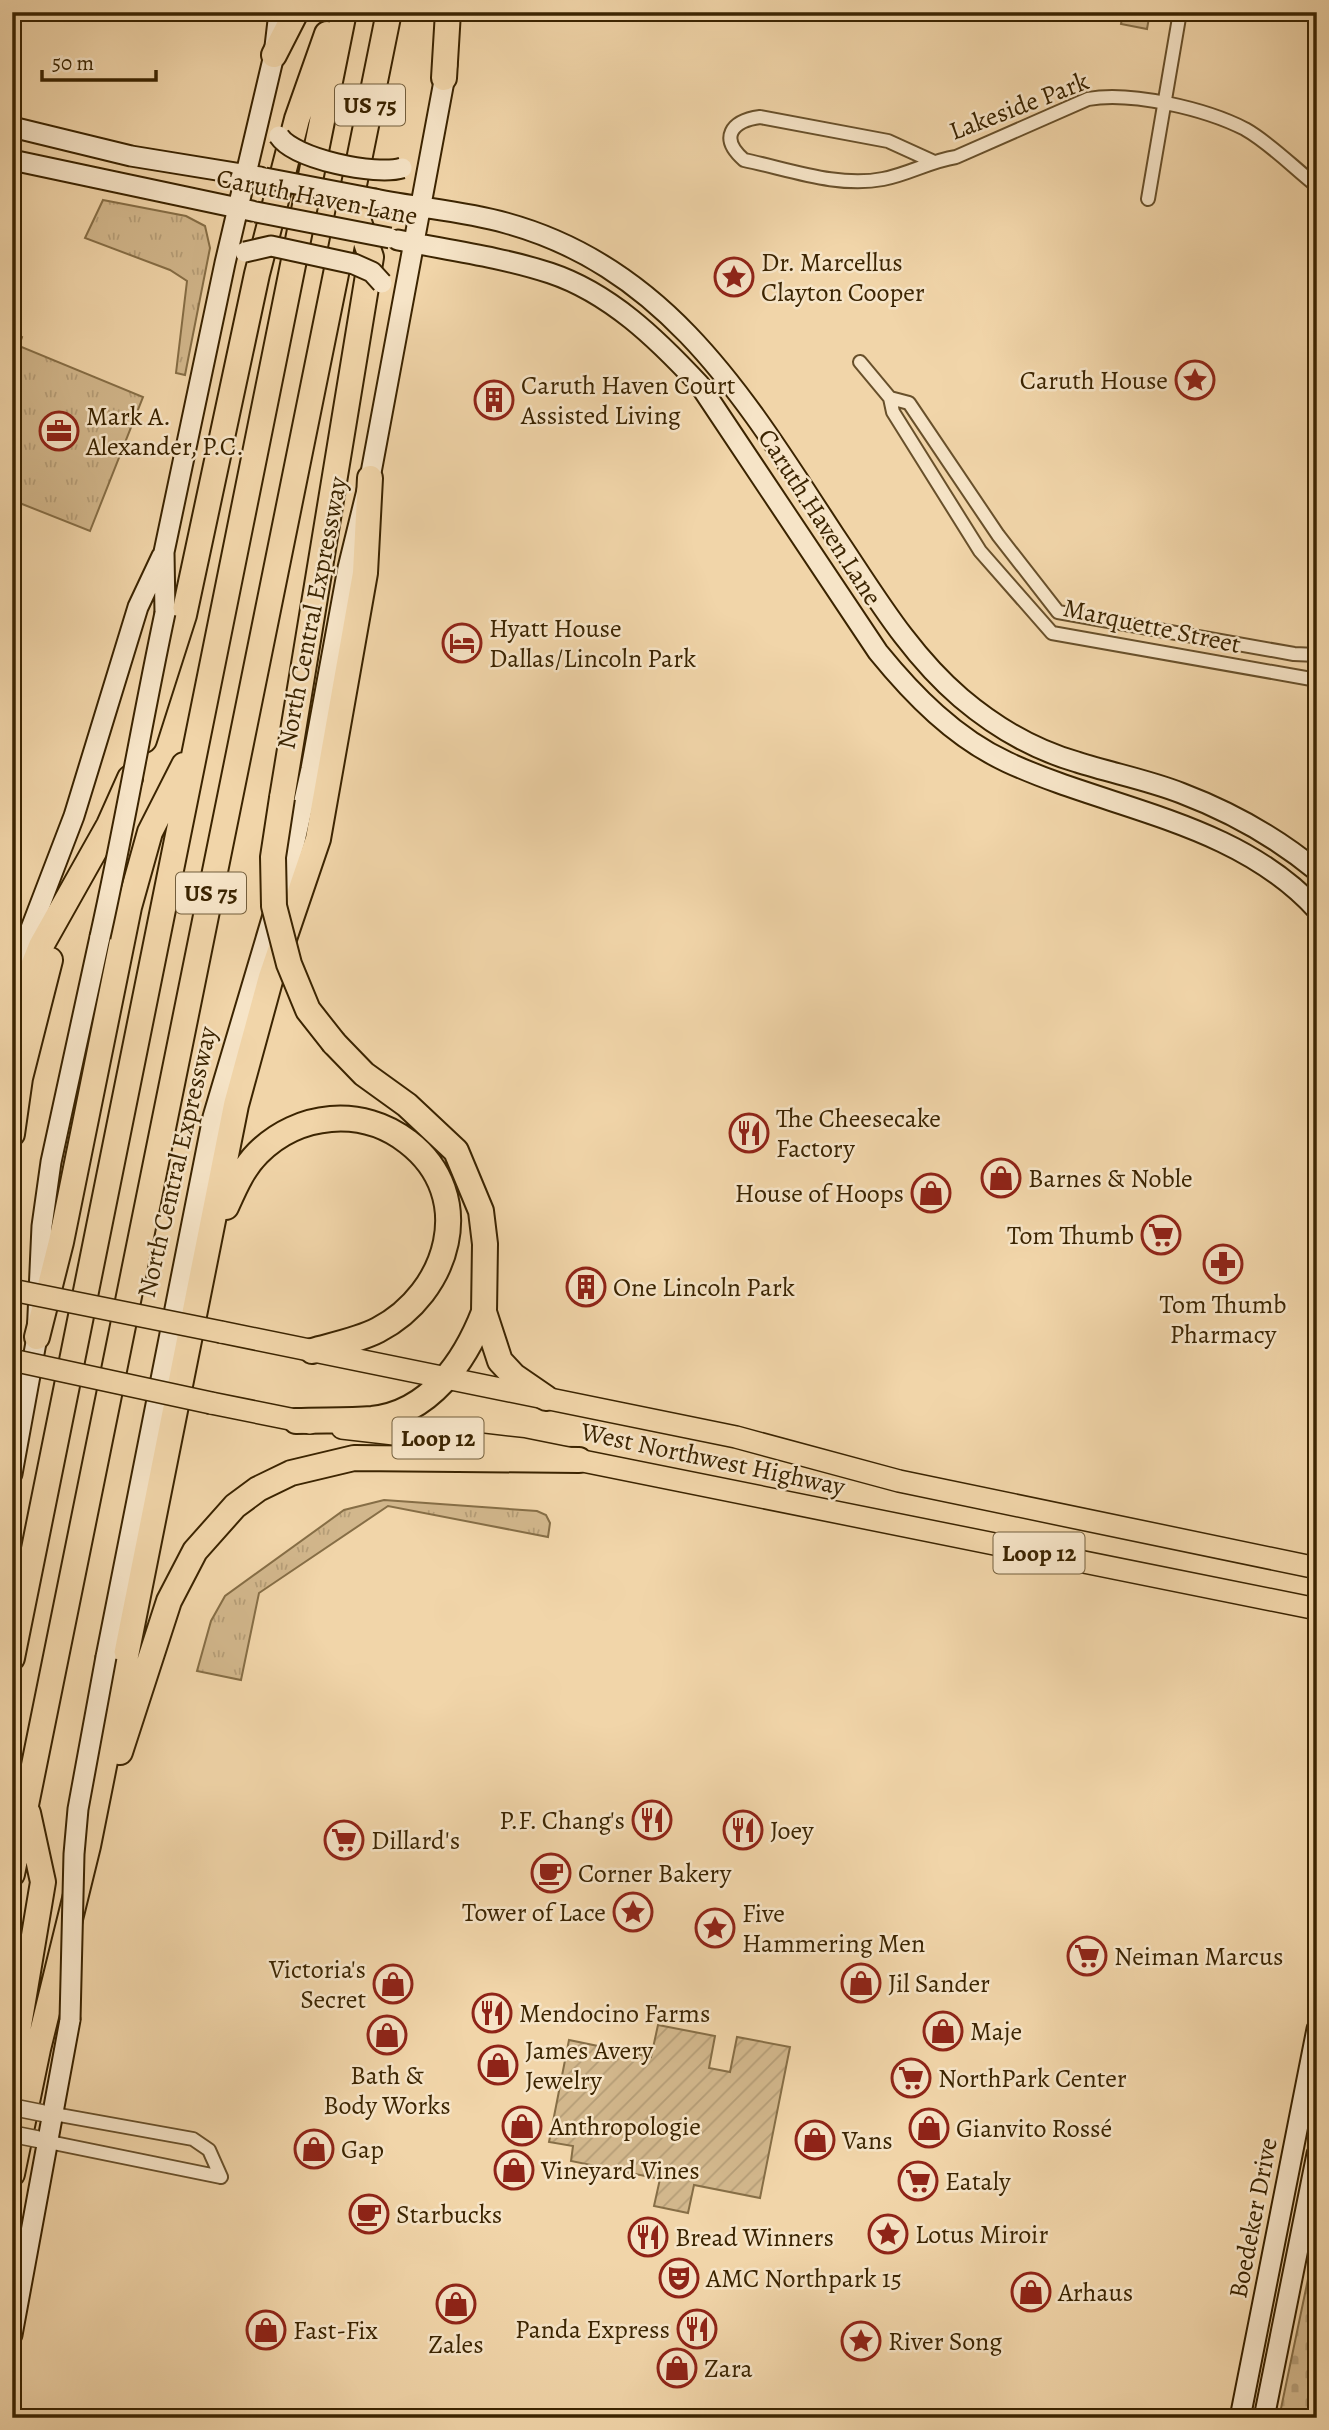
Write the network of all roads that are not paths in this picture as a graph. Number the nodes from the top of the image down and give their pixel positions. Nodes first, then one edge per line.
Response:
1 (279, 12) edge
2 (296, 12) edge
3 (335, 12) edge
4 (344, 12) edge
5 (388, 12) edge
6 (448, 12) edge
7 (458, 12) edge
8 (1180, 12) edge
9 (274, 55) junction
10 (444, 78) junction
11 (264, 102) junction
12 (1164, 105) junction
13 (12, 127) edge
14 (432, 138) junction
15 (12, 160) edge
16 (932, 161) junction
17 (256, 176) junction
18 (1317, 186) edge
19 (351, 199) junction
20 (1149, 199) dead end
21 (418, 208) junction
22 (247, 211) junction
23 (411, 242) junction
24 (225, 263) junction
25 (400, 312) junction
26 (693, 337) junction
27 (671, 354) junction
28 (860, 362) dead end
29 (890, 398) junction
30 (370, 478) junction
31 (998, 536) junction
32 (980, 551) junction
33 (164, 552) junction
34 (1233, 643) junction
35 (1317, 655) edge
36 (1229, 665) junction
37 (1317, 680) edge
38 (199, 736) junction
39 (1073, 761) junction
40 (1069, 789) junction
41 (1317, 871) edge
42 (79, 881) junction
43 (1317, 910) edge
44 (12, 978) edge
45 (12, 1019) edge
46 (12, 1134) edge
47 (12, 1290) edge
48 (200, 1295) junction
49 (484, 1312) junction
50 (37, 1337) junction
51 (312, 1351) junction
52 (12, 1360) edge
53 (446, 1378) junction
54 (546, 1398) junction
55 (296, 1421) junction
56 (579, 1460) junction
57 (12, 1474) edge
58 (1317, 1568) edge
59 (1317, 1609) edge
60 (12, 1658) edge
61 (26, 1806) junction
62 (89, 1846) junction
63 (12, 1874) edge
64 (1317, 2029) edge
65 (12, 2067) edge
66 (12, 2107) edge
67 (48, 2113) junction
68 (12, 2134) edge
69 (43, 2141) junction
70 (1317, 2154) edge
71 (12, 2174) edge
72 (12, 2335) edge
73 (1241, 2416) edge
74 (1264, 2418) edge

1 - 9 main road
2 - 9 highway
3 - 42 highway
4 - 38 highway, US 75
5 - 19 highway, North Central Expressway / US 75
6 - 10 highway
7 - 10 main road, North Central Expressway
8 - 12 street
9 - 11 main road
10 - 14 main road, North Central Expressway
11 - 14 main road, bridge
11 - 17 main road
12 - 16 street, Lakeside Park
12 - 18 street, Lakeside Park
12 - 20 street
13 - 17 main road, Caruth Haven Lane
14 - 21 main road, North Central Expressway
15 - 22 main road, Caruth Haven Lane
16 - 16 street, Lakeside Park
17 - 21 main road, Caruth Haven Lane, bridge
17 - 22 main road
19 - 49 highway, bridge
19 - 61 highway, North Central Expressway / US 75
21 - 23 main road, North Central Expressway
21 - 26 main road, Caruth Haven Lane
22 - 23 main road, Caruth Haven Lane, bridge
22 - 24 main road
23 - 25 main road, North Central Expressway
23 - 27 main road, Caruth Haven Lane
24 - 25 main road, bridge
24 - 33 main road
25 - 30 main road, North Central Expressway
26 - 27 main road
26 - 39 main road, Caruth Haven Lane
27 - 40 main road, Caruth Haven Lane
28 - 29 street, Marquette Street
29 - 31 street, Marquette Street
29 - 32 street, Marquette Street
30 - 48 highway
30 - 67 main road, North Central Expressway, bridge
31 - 32 street
31 - 34 street, Marquette Street
32 - 36 street, Marquette Street
33 - 44 main road
33 - 50 main road, bridge
34 - 35 street, Marquette Street
34 - 36 street
36 - 37 street, Marquette Street
38 - 50 highway
38 - 60 highway, US 75
39 - 40 main road
39 - 41 main road, Caruth Haven Lane
40 - 43 main road, Caruth Haven Lane
42 - 45 highway
42 - 46 highway
47 - 51 main road, West Northwest Highway / Loop 12, bridge
48 - 51 highway
48 - 62 highway
49 - 53 highway
49 - 54 highway
50 - 57 main road
51 - 53 main road, West Northwest Highway / Loop 12
52 - 55 main road, West Northwest Highway / Loop 12, bridge
53 - 54 main road, West Northwest Highway / Loop 12
53 - 55 highway
54 - 58 main road, West Northwest Highway / Loop 12
55 - 56 main road, West Northwest Highway / Loop 12
56 - 59 main road, West Northwest Highway / Loop 12
56 - 62 highway
61 - 63 highway, North Central Expressway / US 75
61 - 65 highway
62 - 71 highway
64 - 73 main road, Boedeker Drive
66 - 67 street, bridge
67 - 69 main road, North Central Expressway
67 - 69 street
68 - 69 street, bridge
69 - 72 main road, North Central Expressway
70 - 74 main road, Boedeker Drive
73 - 74 main road

